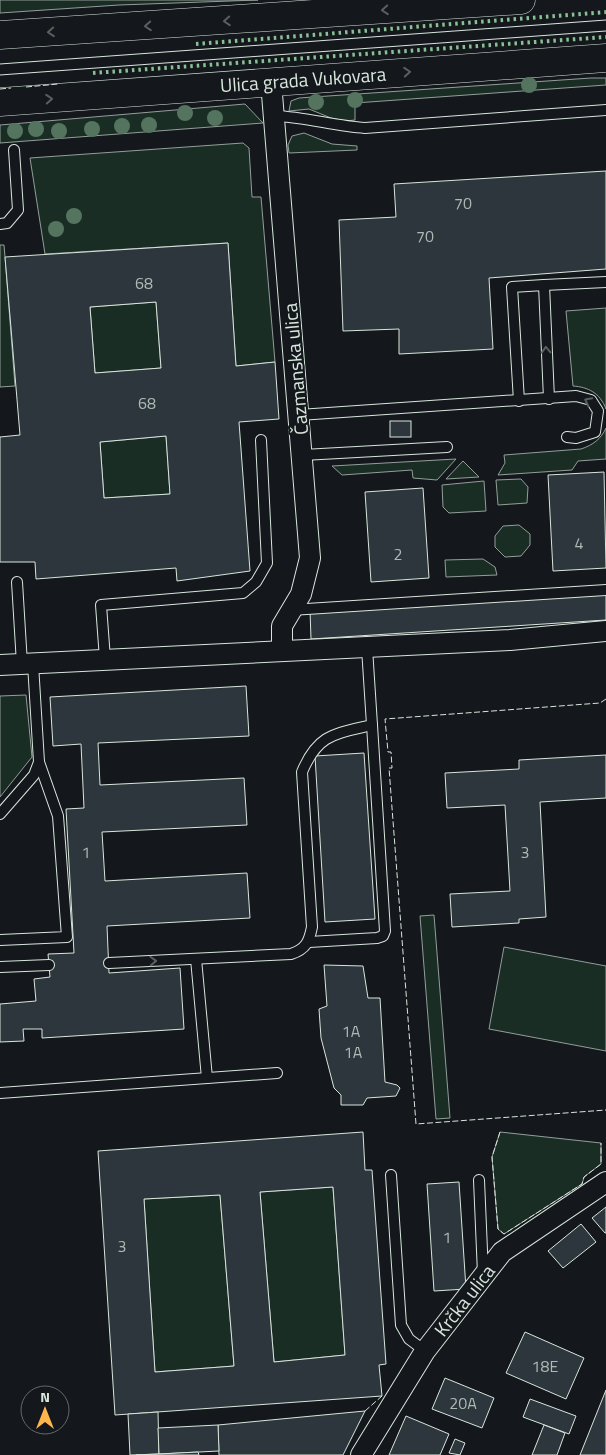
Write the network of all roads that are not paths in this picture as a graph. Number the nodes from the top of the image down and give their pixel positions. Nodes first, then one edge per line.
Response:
1 (284, 0) edge
2 (521, 0) edge
3 (330, 7) edge
4 (258, 19) junction
5 (0, 35) edge
6 (606, 58) edge
7 (271, 82) junction
8 (0, 102) edge
9 (606, 110) edge
10 (275, 116) junction
11 (14, 150) dead end
12 (0, 224) edge
13 (606, 282) edge
14 (544, 285) junction
15 (548, 399) junction
16 (519, 401) junction
17 (299, 415) junction
18 (567, 437) dead end
19 (261, 440) dead end
20 (447, 447) dead end
21 (302, 456) junction
22 (17, 582) dead end
23 (606, 590) edge
24 (290, 610) junction
25 (606, 631) edge
26 (367, 648) junction
27 (282, 650) junction
28 (105, 660) junction
29 (28, 664) junction
30 (0, 665) edge
31 (372, 725) junction
32 (39, 762) junction
33 (0, 814) edge
34 (0, 940) edge
35 (309, 942) junction
36 (196, 959) junction
37 (109, 963) dead end
38 (49, 965) dead end
39 (0, 968) edge
40 (277, 1073) dead end
41 (207, 1078) junction
42 (0, 1094) edge
43 (391, 1175) dead end
44 (479, 1180) dead end
45 (606, 1182) edge
46 (483, 1275) junction
47 (425, 1351) junction
48 (361, 1455) edge

1 - 4 street
2 -> 3 main road
3 - 4 main road
4 -> 5 main road
7 -> 6 main road, Ulica grada Vukovara
8 -> 7 main road, Ulica grada Vukovara
7 - 10 street, Čazmanska ulica
9 - 10 lane
10 - 17 street, Čazmanska ulica
11 - 12 lane
13 - 14 lane
15 -> 14 lane
14 - 16 lane
15 - 16 lane
18 -> 15 lane
16 - 17 lane
17 - 21 street, Čazmanska ulica
19 - 28 lane
20 - 21 lane
21 - 24 street, Čazmanska ulica
22 - 29 lane
23 - 24 lane
24 - 27 street, Čazmanska ulica
25 - 26 street
26 - 27 street
26 - 31 lane
27 - 28 street
28 - 29 street
29 - 30 street
29 - 32 lane
31 - 35 lane
31 - 35 lane
32 - 33 lane
32 - 34 lane
35 - 36 lane
37 -> 36 lane
36 - 41 lane
38 - 39 lane
40 - 41 lane
41 - 42 lane
43 - 47 lane
44 - 46 lane
45 - 46 street, Krčka ulica
46 - 47 street, Krčka ulica
47 - 48 street, Krčka ulica

